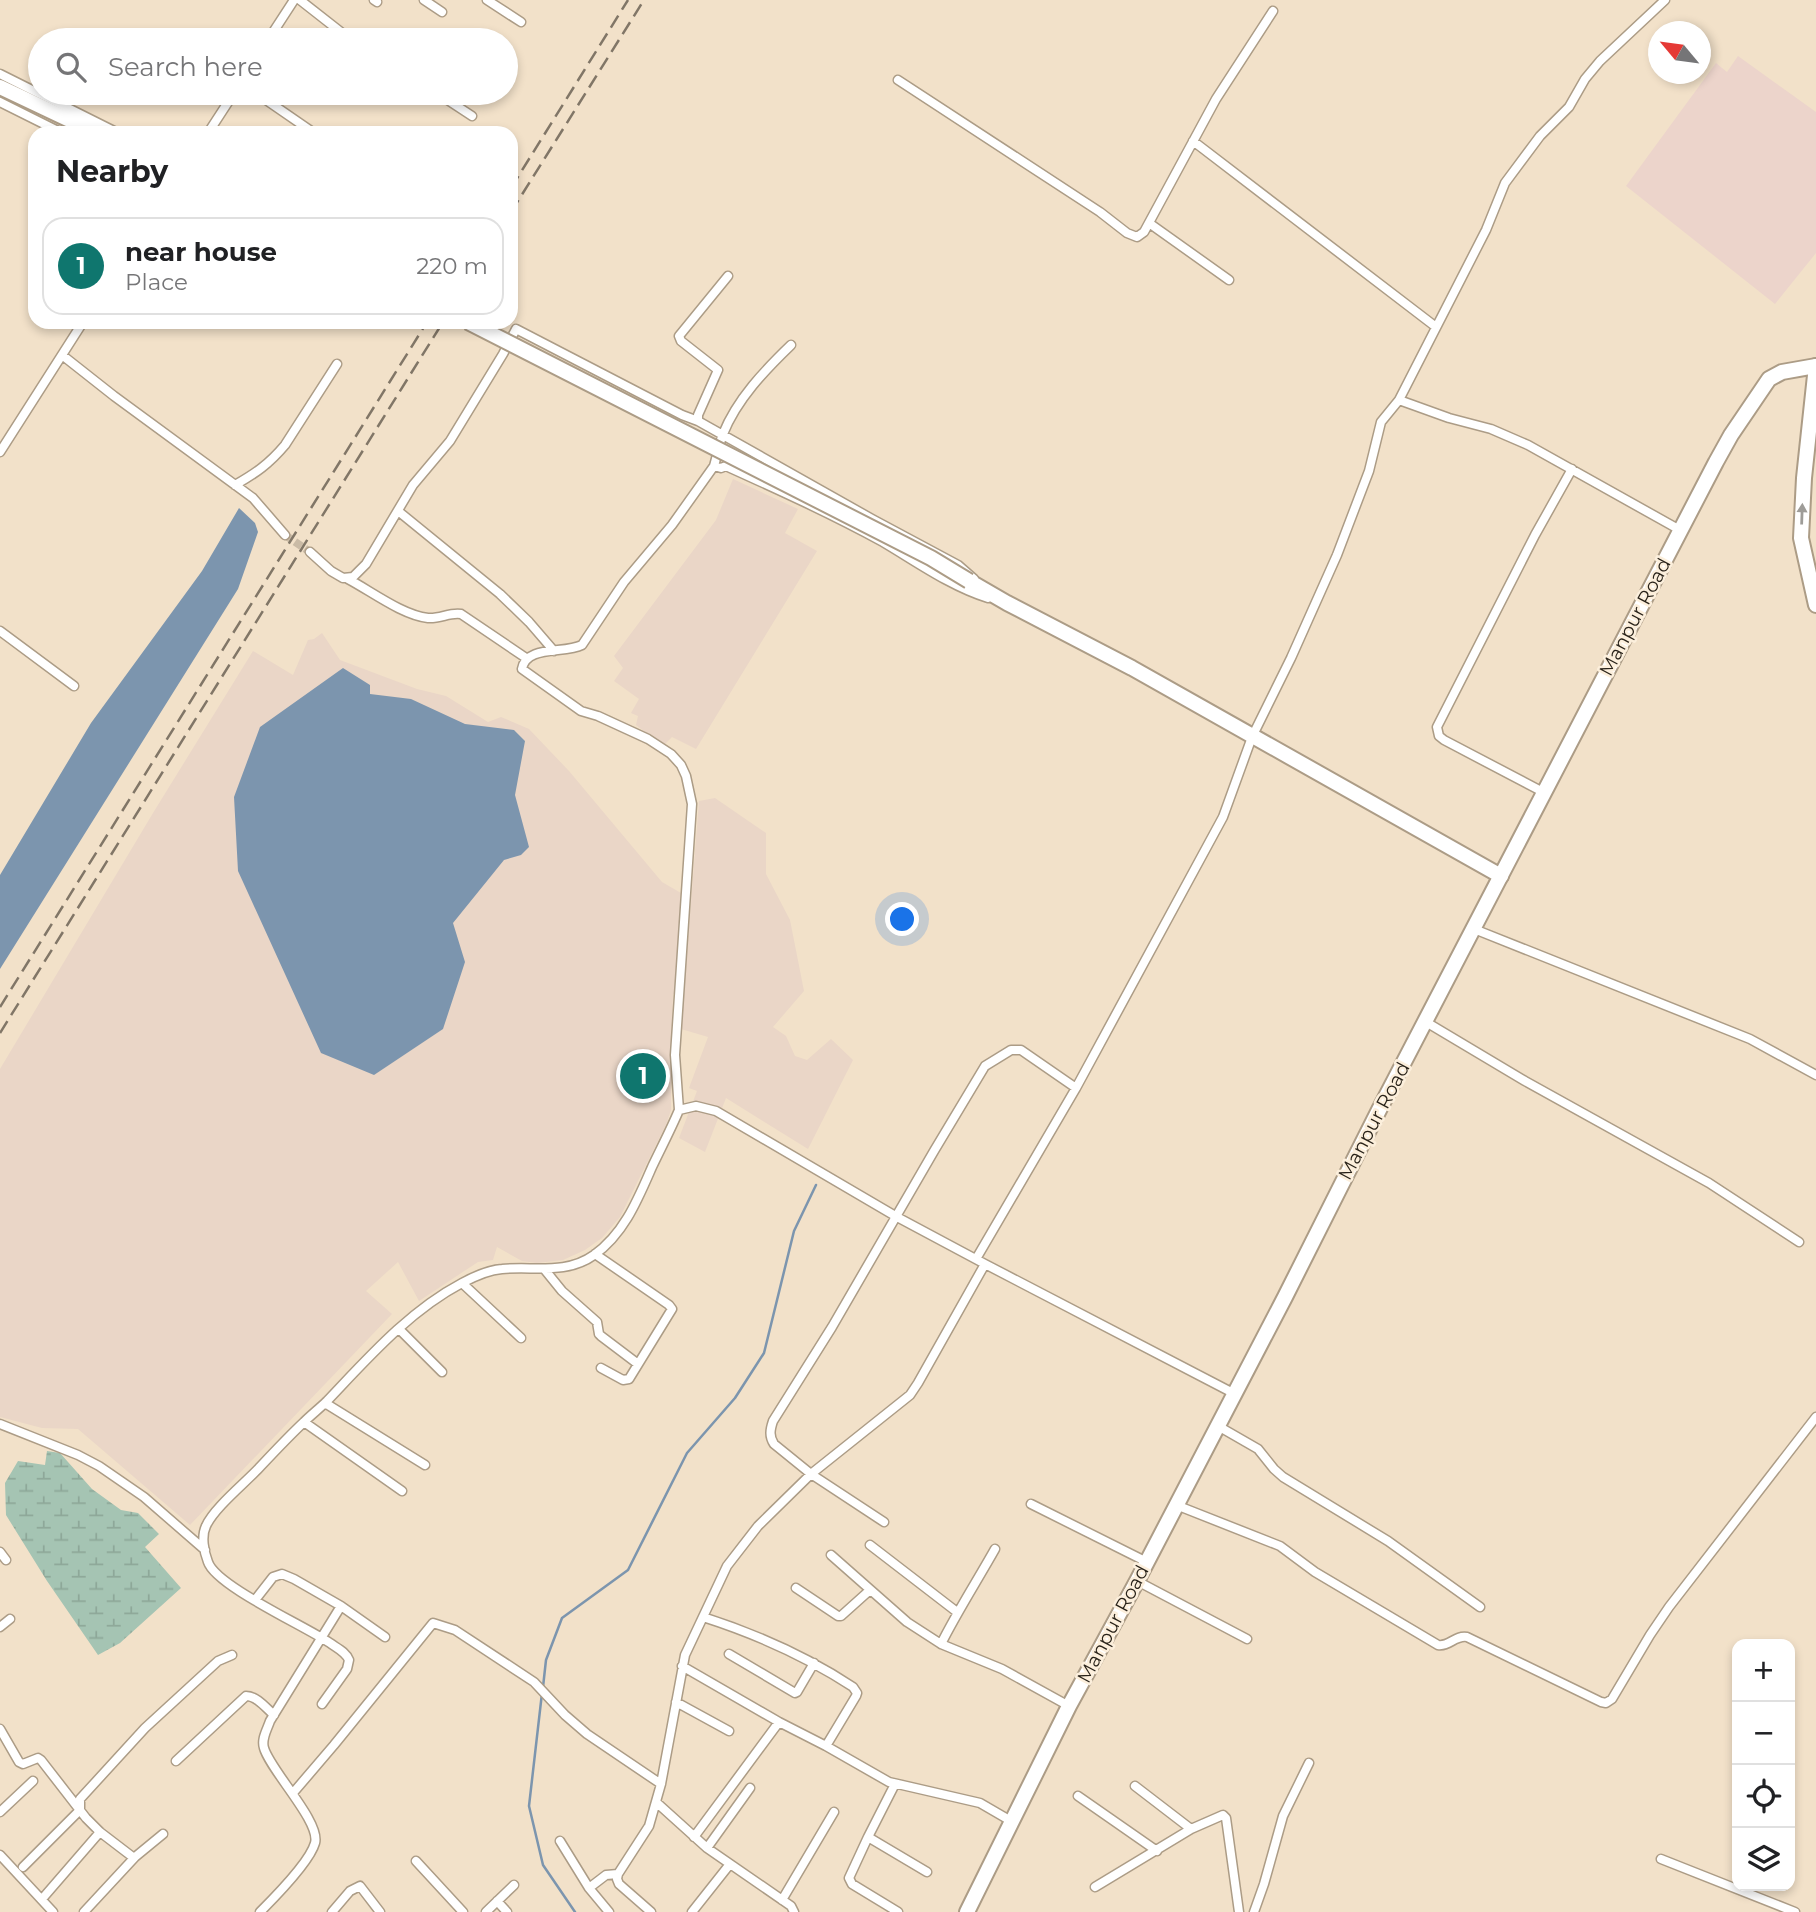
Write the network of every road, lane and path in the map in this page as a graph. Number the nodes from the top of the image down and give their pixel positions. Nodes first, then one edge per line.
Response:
1 (297, 0) edge
2 (424, 0) edge
3 (487, 0) edge
4 (1665, 0) edge
5 (1273, 11) dead end
6 (442, 12) dead end
7 (521, 22) dead end
8 (277, 28) edge
9 (335, 28) edge
10 (0, 74) edge
11 (898, 80) dead end
12 (0, 87) edge
13 (28, 88) edge
14 (28, 100) edge
15 (0, 102) edge
16 (38, 105) edge
17 (62, 105) edge
18 (226, 105) edge
19 (273, 105) edge
20 (455, 105) edge
21 (472, 116) dead end
22 (48, 126) edge
23 (82, 126) edge
24 (104, 126) edge
25 (213, 126) edge
26 (304, 126) edge
27 (1193, 141) junction
28 (1149, 223) junction
29 (728, 276) dead end
30 (1229, 280) dead end
31 (1436, 327) junction
32 (79, 329) edge
33 (482, 329) edge
34 (791, 345) dead end
35 (62, 355) junction
36 (337, 363) dead end
37 (1816, 365) edge
38 (1399, 400) junction
39 (698, 421) junction
40 (723, 435) junction
41 (0, 452) edge
42 (714, 466) junction
43 (1572, 469) junction
44 (234, 485) junction
45 (398, 511) junction
46 (1680, 530) junction
47 (285, 535) tunnel mouth
48 (310, 552) tunnel mouth
49 (348, 579) junction
50 (975, 584) junction
51 (1007, 603) junction
52 (1816, 605) edge
53 (0, 631) edge
54 (554, 651) junction
55 (526, 658) junction
56 (74, 686) dead end
57 (1252, 737) junction
58 (1545, 793) junction
59 (1501, 876) junction
60 (1474, 929) junction
61 (1426, 1022) junction
62 (1816, 1075) edge
63 (1076, 1088) junction
64 (679, 1110) junction
65 (897, 1217) junction
66 (1799, 1242) dead end
67 (595, 1254) junction
68 (976, 1259) junction
69 (985, 1265) junction
70 (545, 1270) junction
71 (462, 1283) junction
72 (399, 1329) junction
73 (521, 1338) dead end
74 (638, 1364) junction
75 (601, 1368) dead end
76 (442, 1372) dead end
77 (1235, 1394) junction
78 (325, 1403) junction
79 (1816, 1417) edge
80 (304, 1422) junction
81 (0, 1424) edge
82 (1218, 1426) junction
83 (425, 1465) dead end
84 (811, 1474) junction
85 (402, 1491) dead end
86 (1031, 1504) dead end
87 (1177, 1505) junction
88 (884, 1522) dead end
89 (870, 1545) dead end
90 (995, 1549) dead end
91 (205, 1550) junction
92 (0, 1552) edge
93 (831, 1555) dead end
94 (6, 1560) dead end
95 (1147, 1562) junction
96 (1138, 1581) junction
97 (796, 1588) dead end
98 (870, 1590) junction
99 (255, 1600) junction
100 (341, 1606) junction
101 (1480, 1607) dead end
102 (957, 1612) junction
103 (703, 1617) junction
104 (10, 1619) dead end
105 (0, 1628) edge
106 (321, 1637) junction
107 (385, 1637) dead end
108 (1247, 1639) dead end
109 (941, 1644) junction
110 (729, 1654) dead end
111 (232, 1655) dead end
112 (814, 1663) junction
113 (682, 1665) junction
114 (676, 1702) junction
115 (322, 1704) dead end
116 (1069, 1706) junction
117 (272, 1718) junction
118 (779, 1722) junction
119 (0, 1729) edge
120 (729, 1731) dead end
121 (826, 1746) junction
122 (176, 1761) dead end
123 (1309, 1763) dead end
124 (33, 1781) dead end
125 (661, 1784) junction
126 (895, 1784) junction
127 (1135, 1786) dead end
128 (750, 1788) dead end
129 (293, 1793) junction
130 (1079, 1797) dead end
131 (656, 1802) junction
132 (80, 1810) junction
133 (0, 1812) edge
134 (834, 1812) dead end
135 (1011, 1821) junction
136 (1191, 1829) junction
137 (100, 1832) junction
138 (163, 1834) dead end
139 (694, 1837) junction
140 (868, 1837) junction
141 (560, 1841) dead end
142 (707, 1848) junction
143 (1157, 1851) junction
144 (0, 1855) edge
145 (134, 1858) junction
146 (1661, 1859) dead end
147 (416, 1860) dead end
148 (730, 1864) junction
149 (23, 1867) dead end
150 (927, 1872) dead end
151 (618, 1874) junction
152 (514, 1885) dead end
153 (1095, 1887) dead end
154 (589, 1888) junction
155 (42, 1899) junction
156 (782, 1900) junction
157 (497, 1901) junction
158 (53, 1912) edge
159 (84, 1912) edge
160 (260, 1912) edge
161 (332, 1912) edge
162 (380, 1912) edge
163 (463, 1912) edge
164 (486, 1912) edge
165 (507, 1912) edge
166 (609, 1912) edge
167 (651, 1912) edge
168 (692, 1912) edge
169 (794, 1912) edge
170 (898, 1912) edge
171 (967, 1912) edge
172 (1239, 1912) edge
173 (1254, 1912) edge
174 (1795, 1912) edge

1 - 8 street
1 - 9 street
2 - 6 street
3 - 7 street
4 - 31 street
5 - 27 street
10 - 13 street
11 - 28 street
12 - 14 main road
15 - 22 street
16 - 23 main road
17 - 24 street
18 - 25 street
19 - 26 street
20 - 21 street
27 - 28 street
27 - 31 street
28 - 30 street
29 - 39 street
31 - 38 street
32 - 35 street
33 - 50 main road, bridge
34 - 40 street
35 - 41 street
35 - 44 street
36 - 44 street
37 - 46 main road, Manpur Road
52 -> 37 main road
38 - 43 street
38 - 57 street
39 - 40 street
39 - 45 street
40 - 42 street
40 - 50 street
42 - 51 street
42 - 54 street
43 - 46 street
43 - 58 street
44 - 47 street
45 - 49 street
45 - 54 street
46 - 58 main road, Manpur Road
48 - 49 street
49 - 55 street
50 - 51 main road
51 - 57 main road
53 - 56 street
54 - 55 street
55 - 64 street
57 - 59 main road
57 - 63 street
58 - 59 main road, Manpur Road
59 - 60 main road, Manpur Road
60 - 61 main road, Manpur Road
60 - 62 street
61 - 66 street
61 - 77 main road, Manpur Road
63 - 65 street
63 - 68 street
64 - 65 street
64 - 67 street
65 - 68 street
65 - 84 street
67 - 70 street
67 - 74 street
68 - 69 street
69 - 77 street
69 - 84 street
70 - 71 street
70 - 74 street
71 - 72 street
71 - 73 street
72 - 76 street
72 - 78 street
74 - 75 street
77 - 82 main road, Manpur Road
78 - 80 street
78 - 83 street
79 - 87 street
80 - 85 street
80 - 91 street
81 - 91 street
82 - 87 main road, Manpur Road
82 - 101 street
84 - 88 street
84 - 103 street
86 - 95 street
87 - 95 main road, Manpur Road
89 - 102 street
90 - 102 street
91 - 99 street
92 - 94 street
93 - 98 street
95 - 96 main road, Manpur Road
96 - 108 street
96 - 116 main road, Manpur Road
97 - 98 street
98 - 109 street
99 - 100 street
99 - 106 street
100 - 106 street
100 - 107 street
102 - 109 street
103 - 112 street
103 - 113 street
104 - 105 street
106 - 115 street
106 - 117 street
109 - 116 street
110 - 112 street
111 - 132 street
112 - 121 street
113 - 114 street
113 - 118 street
114 - 120 street
114 - 125 street
116 - 135 main road, Manpur Road
117 - 122 street
117 - 129 street
118 - 121 street
118 - 139 street
119 - 132 street
121 - 126 street
123 - 173 street
124 - 133 street
125 - 129 street
125 - 131 street
126 - 135 street
126 - 140 street
127 - 136 street
128 - 142 street
129 - 160 street
130 - 143 street
131 - 139 street
131 - 151 street
132 - 137 street
132 - 149 street
134 - 156 street
135 - 171 main road, Manpur Road
136 - 143 street
136 - 172 street
137 - 145 street
137 - 155 street
138 - 145 street
139 - 142 street
140 - 150 street
140 - 170 street
141 - 154 street
142 - 148 street
143 - 153 street
144 - 155 street
145 - 159 street
146 - 174 street
147 - 163 street
148 - 156 street
148 - 168 street
151 - 154 street
151 - 167 street
152 - 157 street
154 - 166 street
155 - 158 street
156 - 169 street
157 - 164 street
157 - 165 street
161 - 162 street

